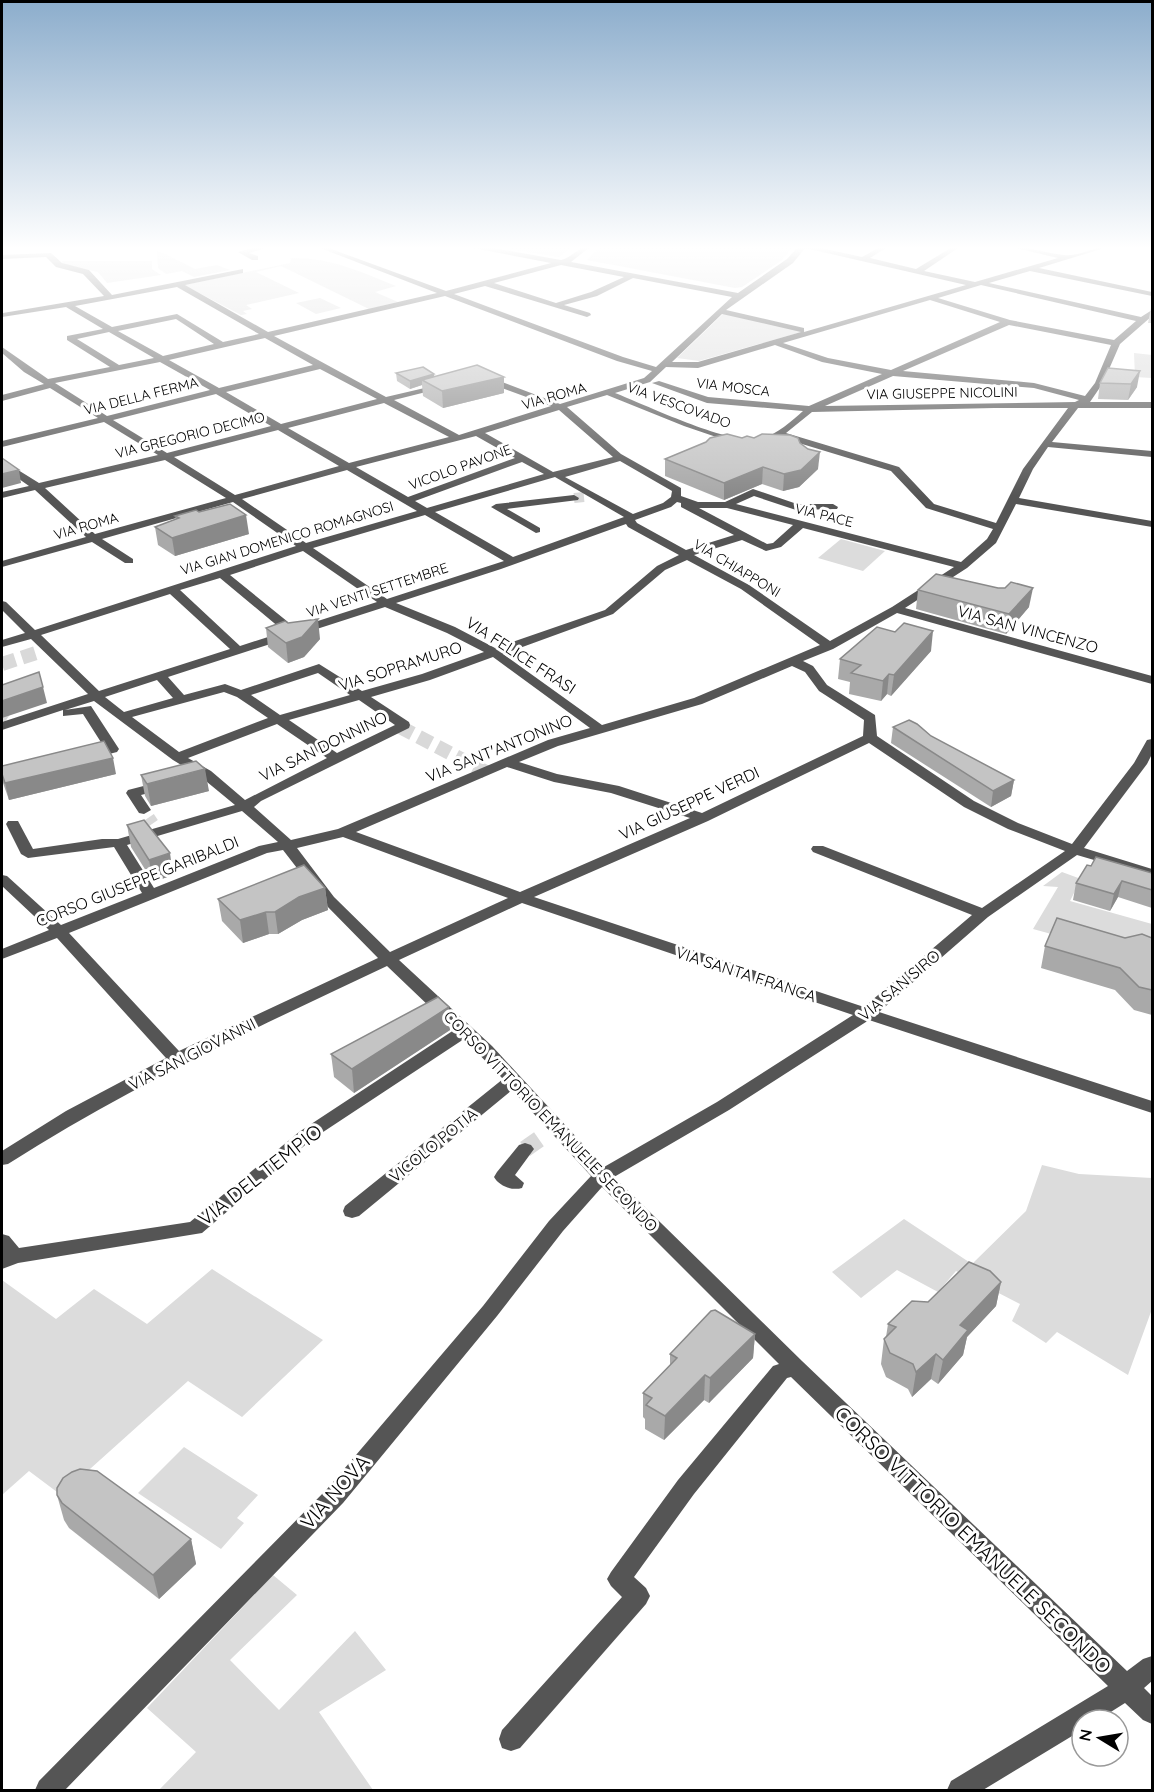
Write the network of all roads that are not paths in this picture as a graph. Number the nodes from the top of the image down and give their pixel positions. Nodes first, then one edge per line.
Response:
1 (110, 330) joint
2 (198, 330) edge
3 (260, 330) edge
4 (287, 330) edge
5 (541, 330) edge
6 (700, 330) edge
7 (822, 330) edge
8 (991, 330) edge
9 (1047, 330) edge
10 (1131, 330) edge
11 (268, 334) junction
12 (776, 343) junction
13 (1116, 343) junction
14 (221, 345) junction
15 (2, 349) edge
16 (161, 359) junction
17 (321, 366) junction
18 (661, 367) junction
19 (117, 368) junction
20 (889, 374) junction
21 (479, 376) edge
22 (457, 382) edge
23 (49, 383) junction
24 (656, 383) dead end
25 (216, 392) junction
26 (611, 394) junction
27 (2, 398) edge
28 (384, 399) junction
29 (1087, 400) junction
30 (1152, 405) edge
31 (1074, 406) junction
32 (561, 407) junction
33 (810, 409) junction
34 (107, 418) junction
35 (276, 427) junction
36 (476, 432) junction
37 (779, 434) junction
38 (458, 438) junction
39 (2, 444) edge
40 (1045, 444) junction
41 (1152, 454) edge
42 (618, 456) junction
43 (164, 457) junction
44 (524, 458) junction
45 (2, 463) edge
46 (347, 467) junction
47 (556, 475) junction
48 (38, 487) junction
49 (2, 495) edge
50 (583, 497) junction
51 (676, 498) junction
52 (235, 499) junction
53 (1012, 500) junction
54 (405, 501) junction
55 (727, 505) junction
56 (833, 507) dead end
57 (423, 512) junction
58 (629, 519) junction
59 (1152, 524) edge
60 (800, 525) junction
61 (1000, 528) junction
62 (536, 530) dead end
63 (742, 536) junction
64 (93, 538) junction
65 (304, 547) junction
66 (686, 555) junction
67 (508, 559) junction
68 (129, 561) dead end
69 (2, 564) edge
70 (963, 566) junction
71 (221, 573) junction
72 (172, 589) junction
73 (386, 603) junction
74 (2, 604) edge
75 (896, 609) junction
76 (289, 629) junction
77 (33, 635) junction
78 (2, 644) edge
79 (829, 646) junction
80 (239, 651) junction
81 (493, 652) junction
82 (792, 661) junction
83 (159, 675) junction
84 (1152, 680) edge
85 (241, 694) junction
86 (97, 695) junction
87 (362, 697) junction
88 (182, 700) junction
89 (122, 716) junction
90 (280, 720) junction
91 (8, 721) edge
92 (600, 729) junction
93 (2, 731) edge
94 (870, 738) junction
95 (1152, 743) edge
96 (75, 758) edge
97 (178, 758) junction
98 (336, 758) junction
99 (508, 763) junction
100 (206, 774) junction
101 (246, 806) junction
102 (703, 818) junction
103 (149, 819) junction
104 (10, 824) edge
105 (343, 832) junction
106 (119, 843) junction
107 (288, 844) junction
108 (818, 849) dead end
109 (1074, 851) junction
110 (1152, 873) edge
111 (2, 879) edge
112 (151, 895) junction
113 (520, 898) junction
114 (983, 914) junction
115 (59, 931) junction
116 (2, 954) edge
117 (388, 959) junction
118 (868, 1013) junction
119 (465, 1030) junction
120 (177, 1060) junction
121 (513, 1080) junction
122 (1152, 1107) edge
123 (525, 1149) tunnel mouth
124 (2, 1159) edge
125 (602, 1176) junction
126 (515, 1183) dead end
127 (352, 1211) dead end
128 (6, 1253) edge
129 (795, 1368) junction
130 (1152, 1667) edge
131 (1127, 1687) junction
132 (1152, 1712) edge
133 (511, 1739) dead end
134 (48, 1791) edge
135 (960, 1791) edge

1 - 16 street
1 - 19 street
2 - 14 street
3 - 11 street
4 - 11 street
5 - 18 street
6 - 18 street, VIA ROMA
7 - 12 street
8 - 20 street
9 - 13 street
10 - 13 street
11 - 14 street
11 - 17 street
12 - 18 street
12 - 20 street
13 - 29 street
14 - 16 street
15 - 23 street, VIA FELICE FRASI
16 - 19 street
16 - 25 street
17 - 25 street, VIA DELLA FERMA
17 - 28 street
18 - 26 street, VIA ROMA
19 - 23 street
20 - 29 street
20 - 33 street
21 - 32 street
22 - 28 street, VIA GREGORIO DECIMO
23 - 27 street
23 - 34 street, VIA FELICE FRASI
24 - 33 street, VIA MOSCA
25 - 34 street, VIA DELLA FERMA
25 - 35 street
26 - 32 street, VIA ROMA
26 - 37 street, VIA VESCOVADO
28 - 35 street, VIA GREGORIO DECIMO
28 - 38 street
29 - 31 street
30 - 31 street, VIA GIUSEPPE NICOLINI
31 - 33 street, VIA GIUSEPPE NICOLINI
31 - 40 street, VIA SANT'ANTONINO
32 - 36 street, VIA ROMA
32 - 42 street
33 - 37 street
34 - 39 street, VIA DELLA FERMA
34 - 43 street, VIA FELICE FRASI
35 - 43 street, VIA GREGORIO DECIMO
35 - 46 street
36 - 38 street, VIA ROMA
36 - 44 street, VIA CHIAPPONI
37 - 61 street
38 - 46 street, VIA ROMA
40 - 41 street
40 - 53 street, VIA SANT'ANTONINO
42 - 47 street, VIA GIAN DOMENICO ROMAGNOSI
42 - 51 street
43 - 48 street, VIA GREGORIO DECIMO
43 - 52 street, VIA FELICE FRASI
44 - 47 street, VIA CHIAPPONI
44 - 54 street, VICOLO PAVONE
45 - 48 street
46 - 52 street, VIA ROMA
46 - 54 street
47 - 50 street, VIA CHIAPPONI
47 - 57 street, VIA GIAN DOMENICO ROMAGNOSI
48 - 49 street, VIA GREGORIO DECIMO
48 - 64 street
50 - 58 street, VIA CHIAPPONI
50 - 62 street
51 - 55 street, VIA PACE
51 - 58 street, VIA VENTI SETTEMBRE
51 - 63 street
52 - 64 street, VIA ROMA
52 - 65 street, VIA FELICE FRASI
53 - 59 street
53 - 61 street, VIA SANT'ANTONINO
54 - 57 street
55 - 56 street
55 - 60 street, VIA PACE
57 - 65 street, VIA GIAN DOMENICO ROMAGNOSI
57 - 67 street
58 - 66 street, VIA CHIAPPONI
58 - 67 street, VIA VENTI SETTEMBRE
60 - 63 street
60 - 70 street, VIA PACE
61 - 70 street, VIA SANT'ANTONINO
63 - 66 street, VIA SOPRAMURO
64 - 68 street
64 - 69 street, VIA ROMA
65 - 71 street, VIA GIAN DOMENICO ROMAGNOSI
65 - 73 street, VIA FELICE FRASI
66 - 79 street, VIA CHIAPPONI
66 - 81 street, VIA SOPRAMURO
67 - 73 street, VIA VENTI SETTEMBRE
70 - 75 street, VIA SANT'ANTONINO
71 - 72 street, VIA GIAN DOMENICO ROMAGNOSI
71 - 76 street
72 - 77 street, VIA GIAN DOMENICO ROMAGNOSI
72 - 80 street
73 - 76 street, VIA VENTI SETTEMBRE
73 - 81 street, VIA FELICE FRASI
74 - 77 street, CORSO VITTORIO EMANUELE SECONDO
75 - 79 street, VIA SANT'ANTONINO
75 - 84 street, VIA SAN VINCENZO
76 - 80 street, VIA VENTI SETTEMBRE
77 - 78 street, VIA GIAN DOMENICO ROMAGNOSI
77 - 86 street, CORSO VITTORIO EMANUELE SECONDO
79 - 82 street, VIA SANT'ANTONINO
80 - 83 street, VIA VENTI SETTEMBRE
81 - 87 street, VIA SOPRAMURO
81 - 92 street, VIA FELICE FRASI
82 - 92 street, VIA SANT'ANTONINO
82 - 94 street
83 - 86 street, VIA VENTI SETTEMBRE
83 - 88 street
85 - 87 street
85 - 88 street
85 - 90 street
86 - 89 street, CORSO VITTORIO EMANUELE SECONDO
86 - 91 street, VIA VENTI SETTEMBRE
87 - 90 street, VIA SOPRAMURO
87 - 98 street, VIA SAN DONNINO
88 - 89 street
89 - 97 street, CORSO VITTORIO EMANUELE SECONDO
90 - 97 street, VIA SOPRAMURO
90 - 98 street
92 - 99 street, VIA SANT'ANTONINO
93 - 96 street
94 - 102 street, VIA GIUSEPPE VERDI
94 - 109 street
95 - 109 street, VIA SAN SIRO
97 - 100 street, CORSO VITTORIO EMANUELE SECONDO
98 - 101 street, VIA SAN DONNINO
99 - 102 street
99 - 105 street, VIA SANT'ANTONINO
100 - 101 street, CORSO VITTORIO EMANUELE SECONDO
100 - 103 street
101 - 103 street, VIA SAN DONNINO
101 - 107 street, CORSO VITTORIO EMANUELE SECONDO
102 - 113 street, VIA GIUSEPPE VERDI
103 - 106 street, VIA SAN DONNINO
104 - 106 street, VIA SAN DONNINO
105 - 107 street, VIA SANT'ANTONINO
105 - 113 street, VIA SANTA FRANCA
106 - 112 street
107 - 112 street, CORSO GIUSEPPE GARIBALDI
107 - 117 street, CORSO VITTORIO EMANUELE SECONDO
108 - 114 street
109 - 110 street
109 - 114 street, VIA SAN SIRO
111 - 115 street
112 - 115 street, CORSO GIUSEPPE GARIBALDI
113 - 117 street, VIA GIUSEPPE VERDI
113 - 118 street, VIA SANTA FRANCA
114 - 118 street, VIA SAN SIRO
115 - 116 street, CORSO GIUSEPPE GARIBALDI
115 - 120 street
117 - 119 street, CORSO VITTORIO EMANUELE SECONDO
117 - 120 street, VIA SAN GIOVANNI
118 - 122 street, VIA SANTA FRANCA
118 - 125 street, VIA SAN SIRO
119 - 121 street, CORSO VITTORIO EMANUELE SECONDO
119 - 128 street, VIA DEL TEMPIO
120 - 124 street, VIA SAN GIOVANNI
121 - 125 street, CORSO VITTORIO EMANUELE SECONDO
121 - 127 street, VICOLO POTIA
123 - 126 street
125 - 129 street, CORSO VITTORIO EMANUELE SECONDO
125 - 134 street, VIA NOVA
129 - 131 street, CORSO VITTORIO EMANUELE SECONDO
129 - 133 street
130 - 131 street
131 - 132 street, CORSO VITTORIO EMANUELE SECONDO
131 - 135 street

